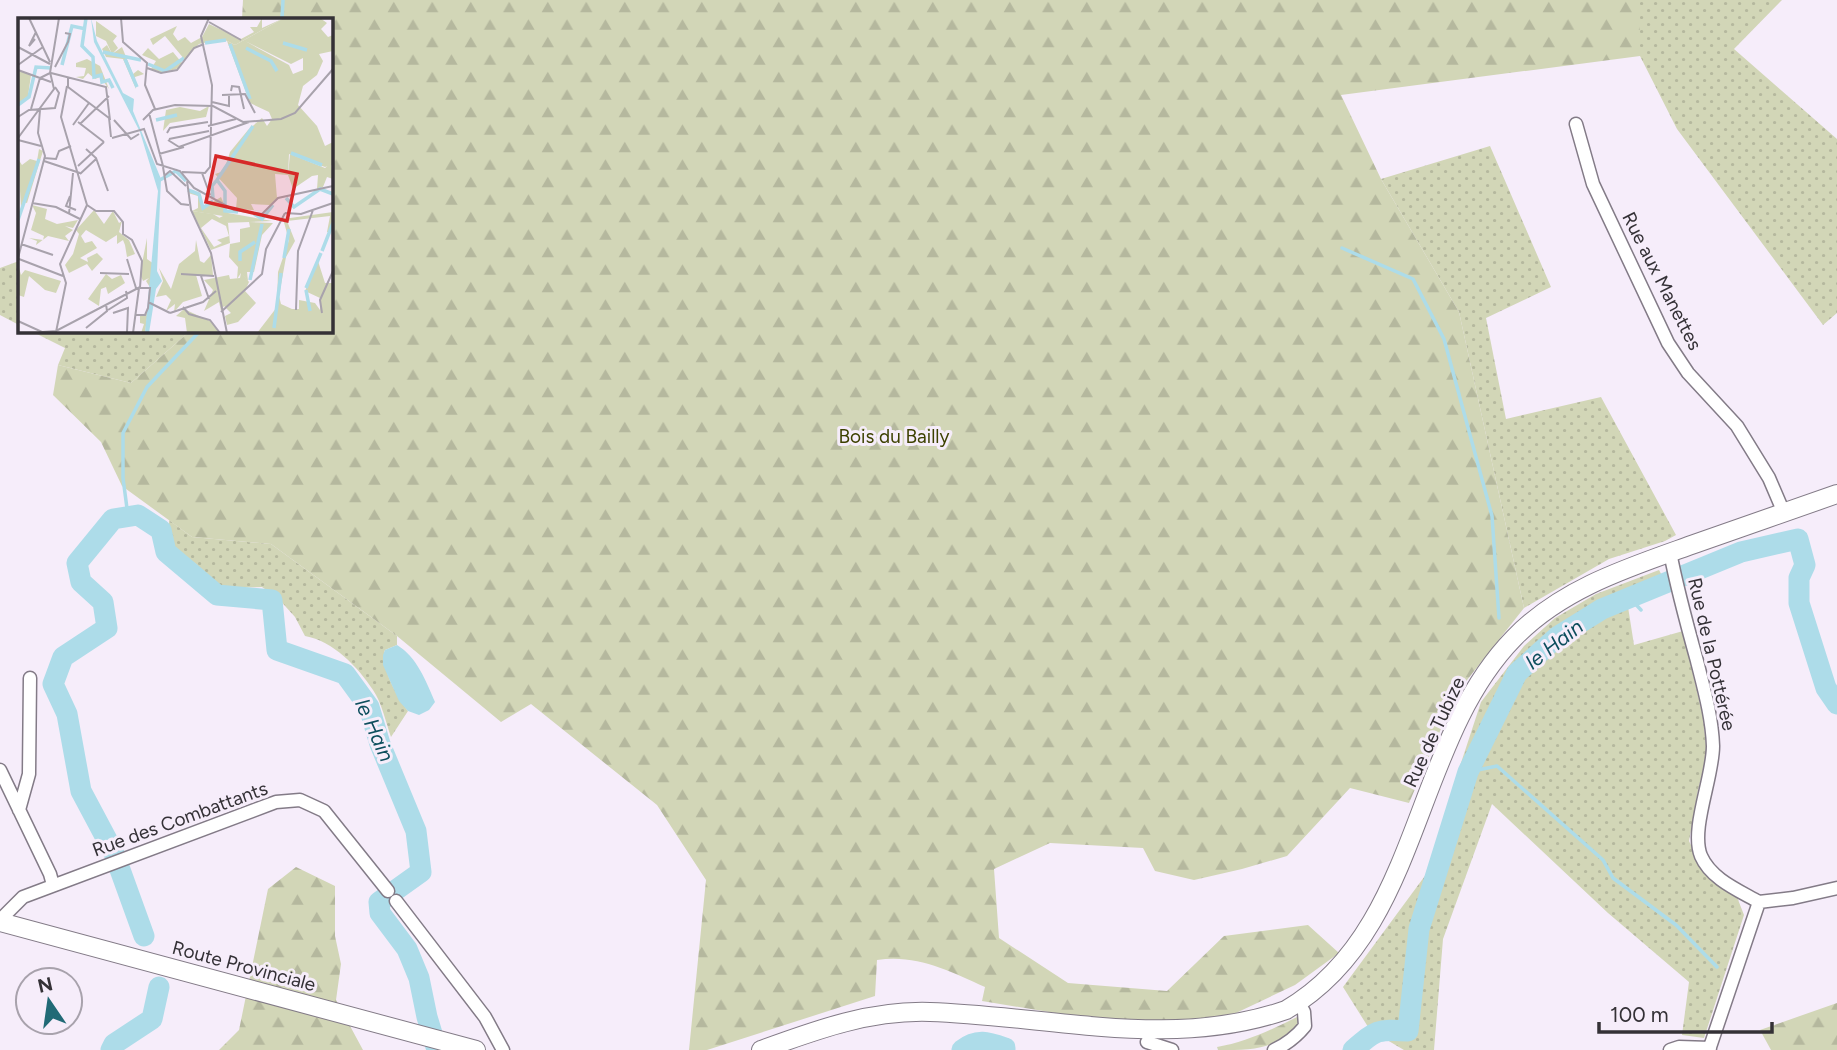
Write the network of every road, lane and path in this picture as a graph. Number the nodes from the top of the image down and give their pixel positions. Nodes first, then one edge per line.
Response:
1 (1576, 124) dead end
2 (1837, 494) edge
3 (1783, 513) junction
4 (1670, 552) junction
5 (30, 678) dead end
6 (0, 771) edge
7 (19, 810) junction
8 (54, 885) junction
9 (1837, 888) edge
10 (1759, 902) junction
11 (0, 921) edge
12 (1298, 1003) junction
13 (1147, 1042) junction
14 (1709, 1049) edge
15 (477, 1050) edge
16 (503, 1050) edge
17 (761, 1050) edge
18 (1172, 1050) edge
19 (1274, 1050) edge
20 (1670, 1050) edge

1 - 3 street, Rue aux Manettes
2 - 3 main road, Rue de Tubize
3 - 4 main road, Rue de Tubize
4 - 10 street, Rue de la Pottérée
4 - 12 main road, Rue de Tubize
5 - 7 street
6 - 7 street
7 - 8 street
8 - 11 street, Rue des Combattants
8 - 16 street, Rue des Combattants
9 - 10 street
10 - 14 street
11 - 15 main road, Route Provinciale
12 - 13 main road, Rue de Tubize
12 - 19 street
13 - 17 main road, Rue de Tubize
13 - 18 street, Rue de Tubize
14 - 20 street

